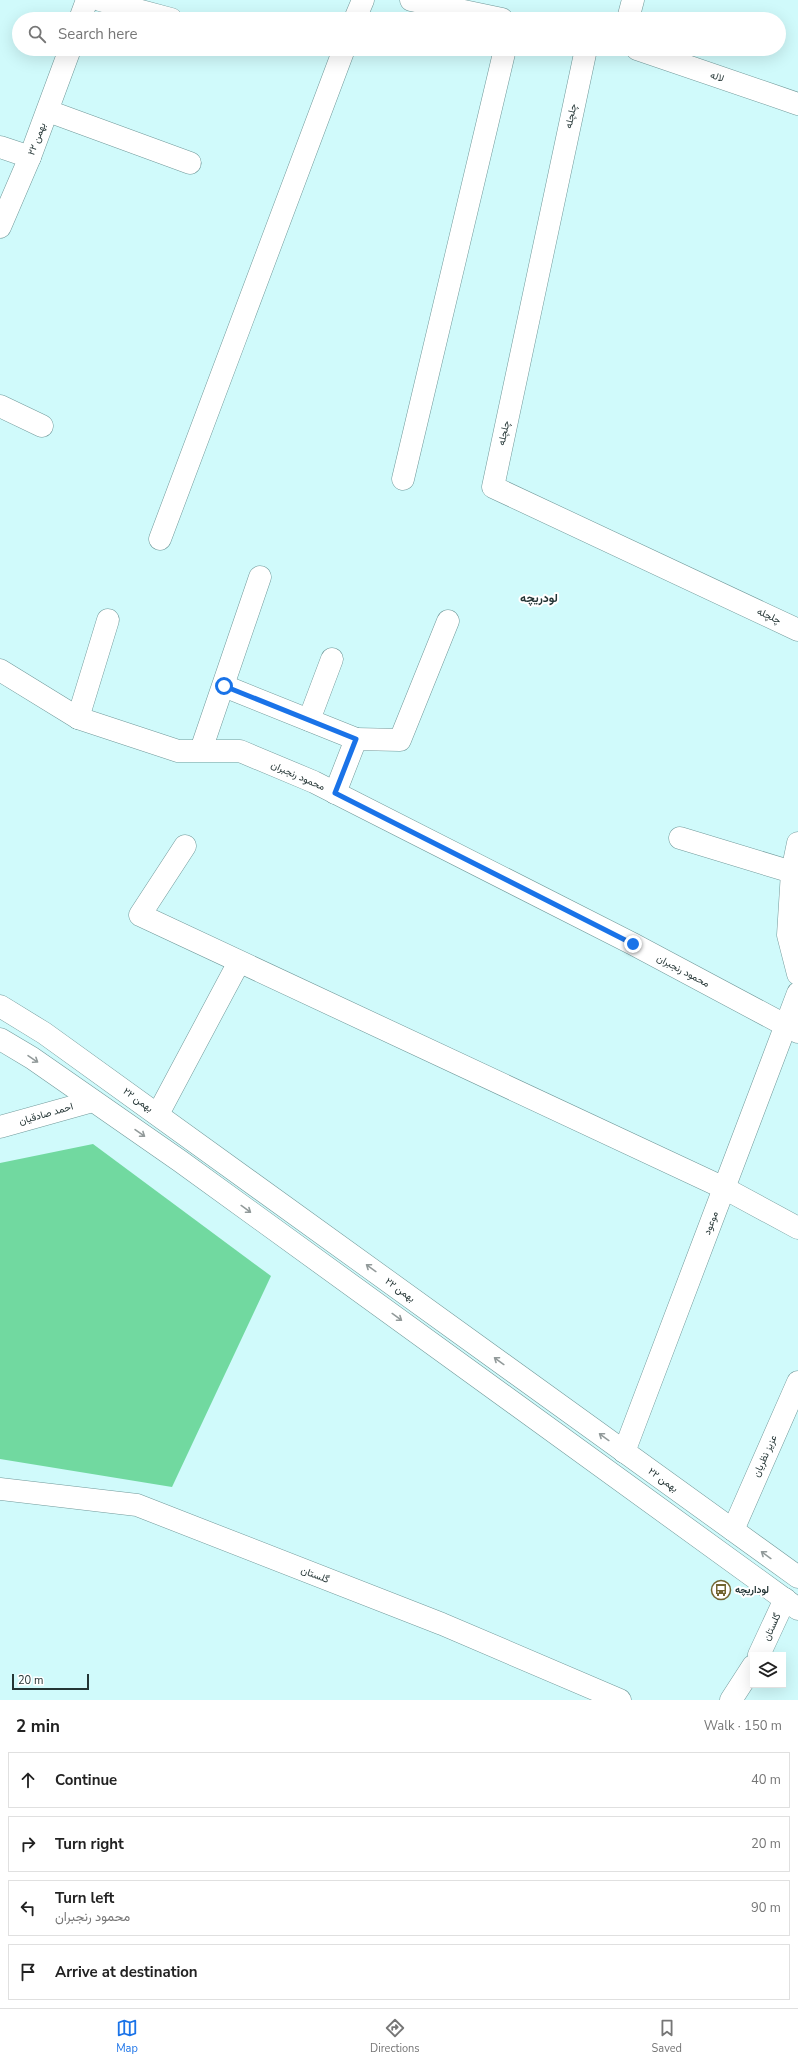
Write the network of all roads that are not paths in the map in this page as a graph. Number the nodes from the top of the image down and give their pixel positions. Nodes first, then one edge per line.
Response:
1 (87, 0) edge
2 (100, 0) edge
3 (362, 0) edge
4 (411, 0) edge
5 (633, 0) edge
6 (83, 12) edge
7 (145, 12) edge
8 (358, 12) edge
9 (468, 12) edge
10 (630, 12) edge
11 (68, 56) edge
12 (341, 56) edge
13 (503, 56) edge
14 (585, 56) edge
15 (657, 56) edge
16 (798, 104) edge
17 (48, 111) junction
18 (0, 147) edge
19 (30, 157) junction
20 (190, 163) dead end
21 (0, 226) edge
22 (0, 406) edge
23 (42, 426) dead end
24 (403, 479) dead end
25 (160, 539) dead end
26 (260, 577) dead end
27 (108, 620) dead end
28 (448, 621) dead end
29 (798, 630) edge
30 (332, 659) dead end
31 (0, 670) edge
32 (224, 686) junction
33 (78, 718) junction
34 (309, 720) junction
35 (356, 739) junction
36 (201, 750) junction
37 (335, 793) junction
38 (680, 838) dead end
39 (798, 843) edge
40 (185, 846) dead end
41 (792, 872) junction
42 (239, 962) junction
43 (798, 974) edge
44 (798, 993) edge
45 (0, 1006) edge
46 (792, 1029) edge
47 (0, 1039) edge
48 (93, 1101) junction
49 (158, 1114) junction
50 (0, 1127) edge
51 (724, 1188) junction
52 (798, 1228) edge
53 (798, 1382) edge
54 (624, 1452) junction
55 (0, 1489) edge
56 (733, 1530) junction
57 (798, 1577) edge
58 (791, 1604) edge
59 (761, 1652) edge
60 (750, 1671) edge
61 (620, 1700) edge
62 (731, 1700) edge

1 - 6 street
2 - 7 street
3 - 8 street
4 - 9 street
5 - 10 street
11 - 17 street, ۲۲ بهمن
12 - 25 street
13 - 24 street
14 - 29 street, چلچله
15 - 16 street, لاله
17 - 19 street, ۲۲ بهمن
17 - 20 street
18 - 19 street
19 - 21 street, ۲۲ بهمن
22 - 23 street
26 - 32 street
27 - 33 street
28 - 35 street
30 - 34 street
31 - 33 street, محمود رنجبران
32 - 34 street
32 - 36 street
33 - 36 street, محمود رنجبران
34 - 35 street
35 - 37 street
36 - 37 street, محمود رنجبران
37 - 46 street, محمود رنجبران
38 - 41 street
39 - 41 street
40 - 42 street
41 - 43 street
42 - 49 street
42 - 51 street
44 - 46 street, موعود
45 - 49 street, ۲۲ بهمن
46 - 51 street, موعود
47 -> 48 street
48 - 50 street, احمد صادقیان
48 -> 58 street
54 -> 49 street, ۲۲ بهمن
51 - 52 street
51 - 54 street, موعود
53 - 56 street, عزیز نظریان
54 - 56 street, ۲۲ بهمن
55 - 61 street, گلستان
57 -> 56 street, ۲۲ بهمن
58 - 59 street, گلستان
60 - 62 street

